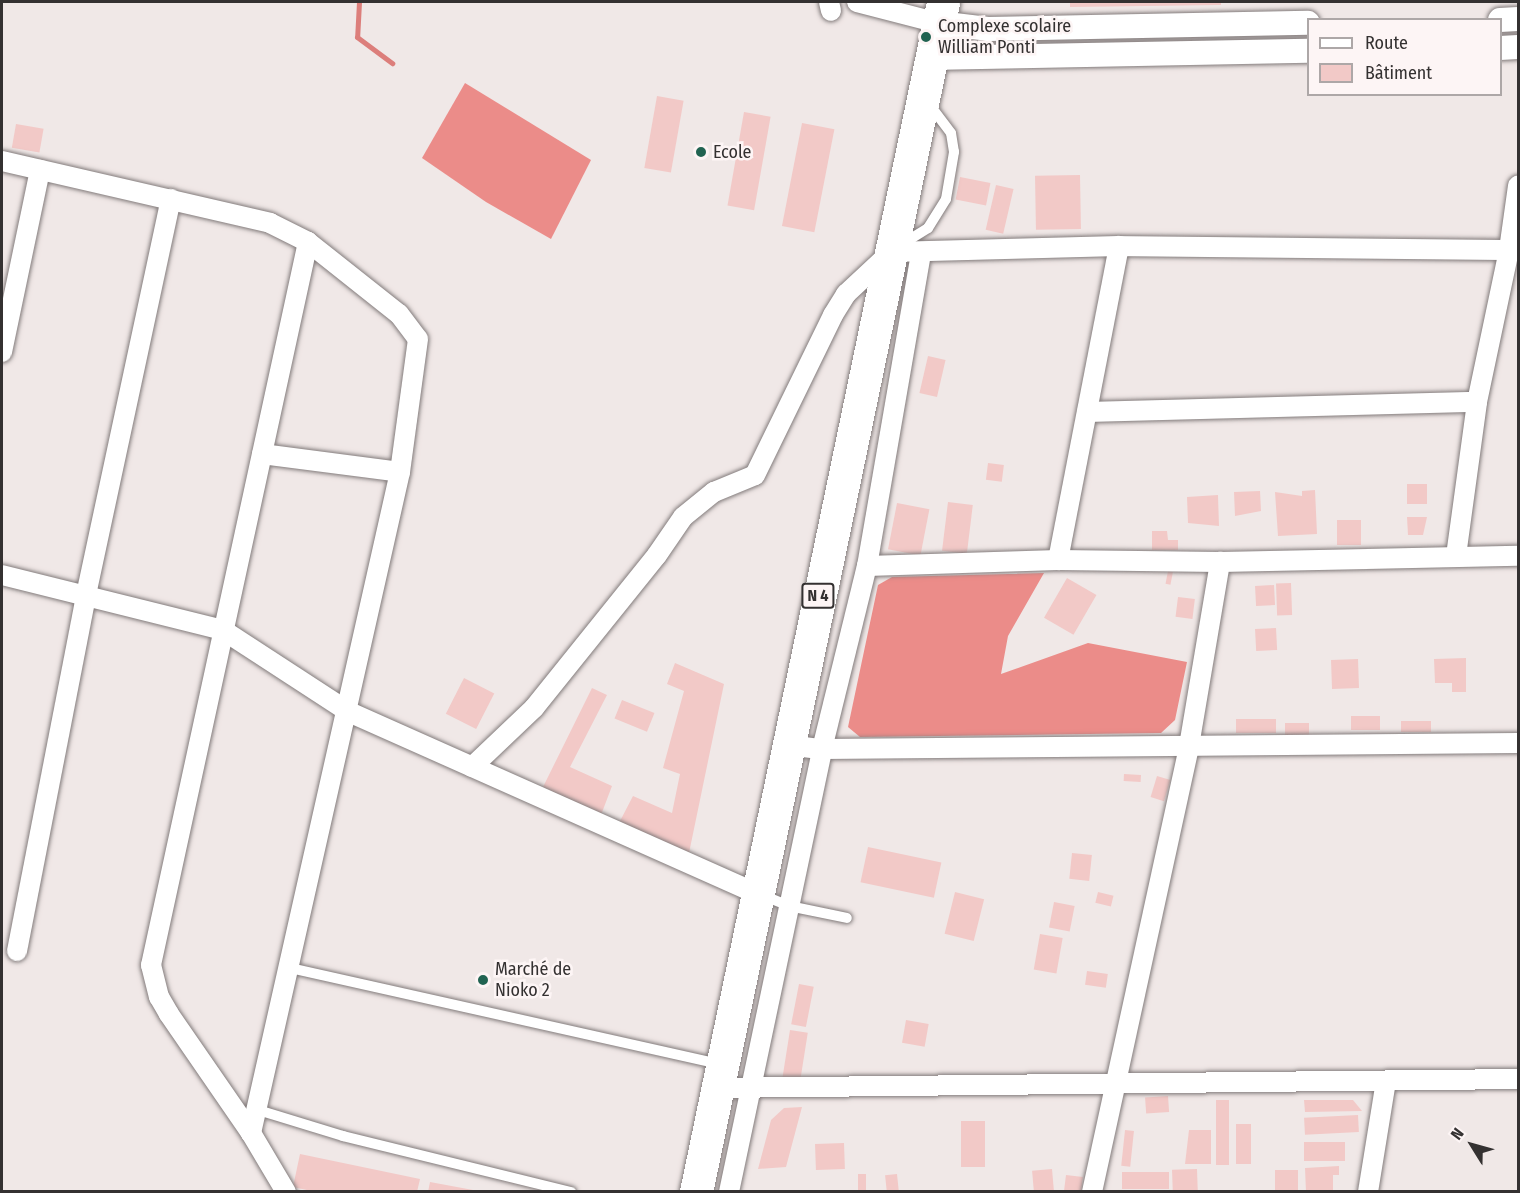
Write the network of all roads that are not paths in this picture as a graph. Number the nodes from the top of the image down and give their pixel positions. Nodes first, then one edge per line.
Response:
1 (857, 2) edge
2 (940, 12) edge
3 (1518, 19) edge
4 (1502, 20) edge
5 (1307, 23) edge
6 (1518, 47) edge
7 (1502, 48) edge
8 (1307, 51) edge
9 (929, 58) junction
10 (922, 95) junction
11 (2, 161) edge
12 (40, 170) junction
13 (1518, 186) edge
14 (171, 199) junction
15 (308, 242) junction
16 (1119, 246) junction
17 (902, 248) junction
18 (1514, 250) edge
19 (2, 352) edge
20 (1477, 402) junction
21 (1087, 412) junction
22 (262, 454) junction
23 (400, 472) junction
24 (1456, 556) junction
25 (1518, 556) edge
26 (1058, 560) junction
27 (1220, 562) junction
28 (867, 566) junction
29 (2, 575) edge
30 (86, 596) junction
31 (223, 630) junction
32 (349, 712) junction
33 (1518, 743) edge
34 (787, 746) junction
35 (1190, 746) junction
36 (822, 749) junction
37 (472, 767) junction
38 (756, 893) junction
39 (789, 906) junction
40 (847, 918) dead end
41 (18, 951) dead end
42 (290, 968) junction
43 (717, 1076) junction
44 (1518, 1079) edge
45 (1386, 1081) junction
46 (1115, 1084) junction
47 (750, 1088) junction
48 (258, 1110) junction
49 (251, 1133) junction
50 (286, 1191) edge
51 (571, 1191) edge
52 (696, 1191) edge
53 (729, 1191) edge
54 (1092, 1191) edge
55 (1368, 1191) edge

1 - 2 street
2 - 5 street
2 - 9 highway, N 4
3 - 4 street
6 - 7 street
8 - 9 street
9 - 10 highway, N 4
10 - 17 highway, N 4
10 - 17 lane
11 - 12 street
12 - 14 street
12 - 19 street
13 - 18 street
14 - 15 street
14 - 30 street
15 - 22 street
15 - 23 street
16 - 17 street
16 - 18 street
16 - 21 street
17 - 28 street
17 - 34 highway, N 4
17 - 37 street
18 - 20 street
20 - 21 street
20 - 24 street
21 - 26 street
22 - 23 street
22 - 31 street
23 - 32 street
24 - 25 street
24 - 27 street
26 - 27 street
26 - 28 street
27 - 35 street
28 - 36 street
29 - 30 street
30 - 31 street
30 - 41 street
31 - 32 street
31 - 49 street
32 - 37 street
32 - 42 street
33 - 35 street
34 - 36 street
34 - 38 highway, N 4
35 - 36 street
35 - 46 street
36 - 39 street
37 - 38 street
38 - 39 lane
38 - 43 highway, N 4
39 - 40 lane
39 - 47 street
42 - 43 lane
42 - 48 street
43 - 47 street
43 - 52 highway, N 4
44 - 45 street
45 - 46 street
45 - 55 street
46 - 47 street
46 - 54 street
47 - 53 street
48 - 49 street
48 - 51 lane
49 - 50 street

